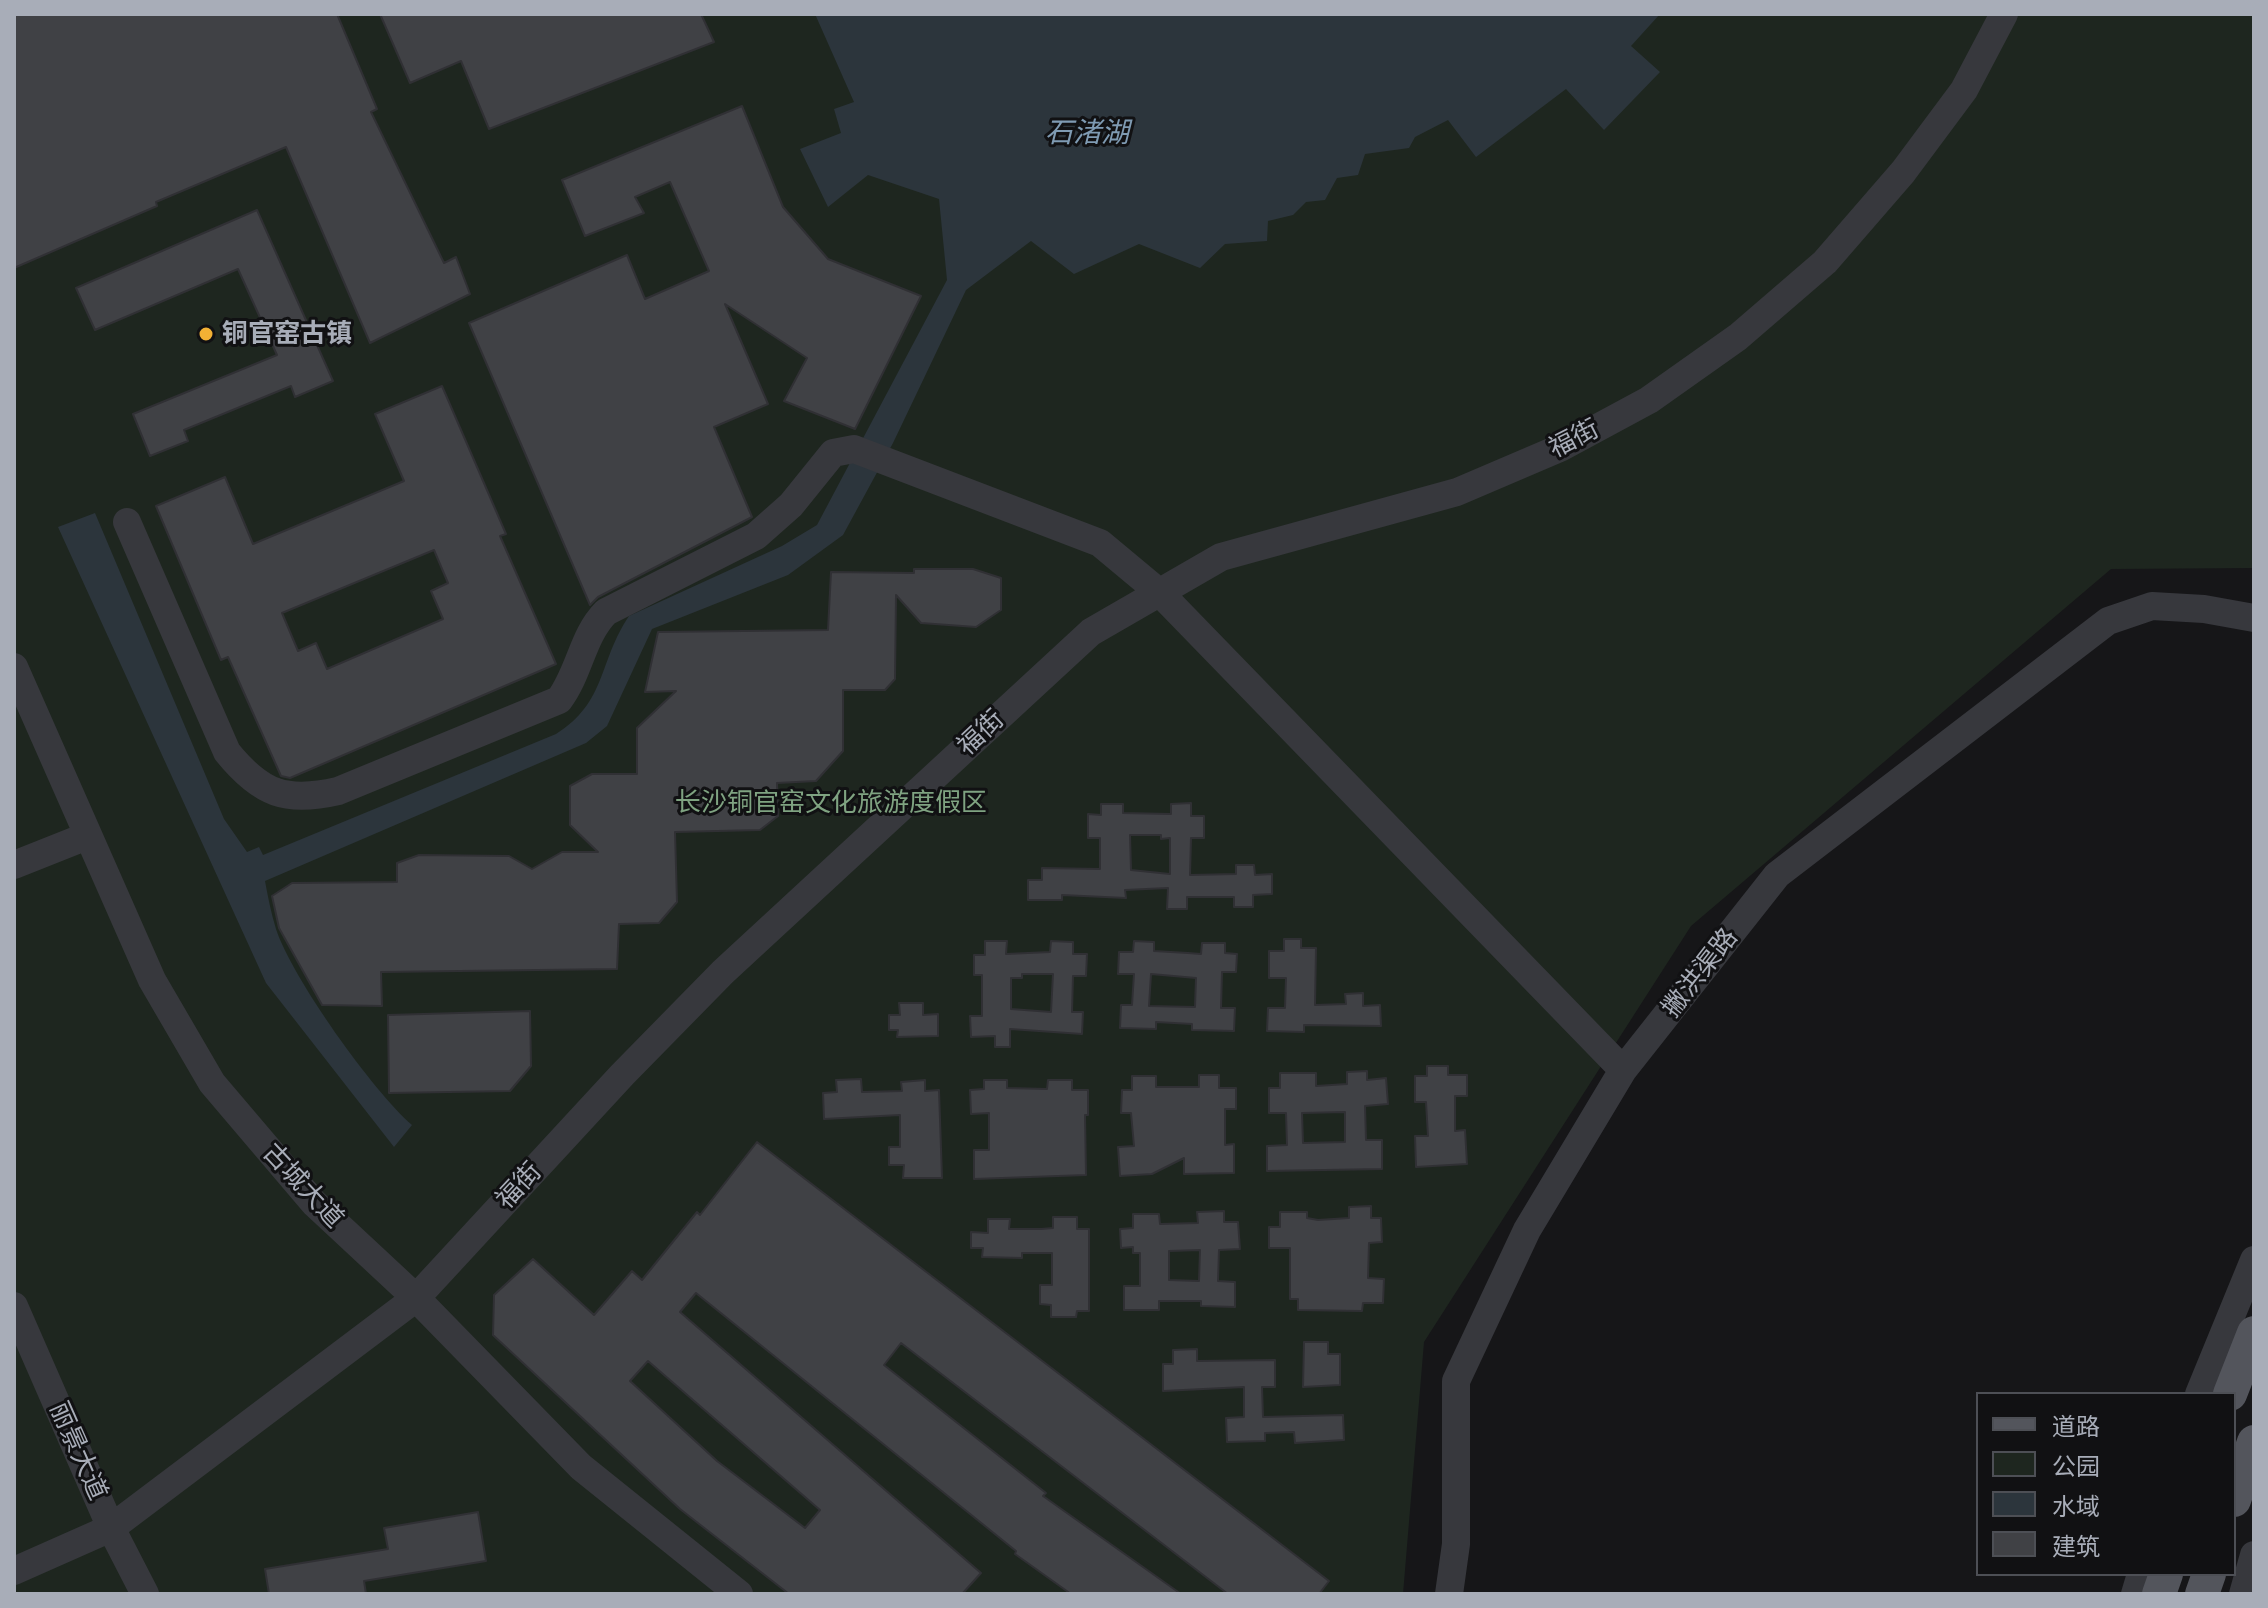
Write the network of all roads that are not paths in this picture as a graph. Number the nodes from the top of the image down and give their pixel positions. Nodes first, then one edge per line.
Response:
1 (2004, 14) edge
2 (127, 522) dead end
3 (1160, 593) junction
4 (2254, 618) edge
5 (14, 667) edge
6 (87, 836) junction
7 (14, 865) edge
8 (1623, 1070) junction
9 (2254, 1260) edge
10 (416, 1298) junction
11 (14, 1306) edge
12 (2254, 1333) edge
13 (2200, 1392) edge
14 (2231, 1392) edge
15 (2254, 1442) edge
16 (2236, 1494) edge
17 (111, 1528) junction
18 (2254, 1555) edge
19 (14, 1571) edge
20 (145, 1594) edge
21 (739, 1594) edge
22 (1449, 1594) edge
23 (2243, 1594) edge

1 - 3 street, 福街
2 - 3 street
3 - 8 street
3 - 10 street, 福街
4 - 8 street, 撇洪渠路
5 - 6 street, 古城大道
6 - 7 street
6 - 10 street, 古城大道
8 - 22 street, 撇洪渠路
9 - 13 street
10 - 17 street, 福街
10 - 21 street, 古城大道
11 - 17 street, 丽景大道
12 - 14 main road
15 - 16 main road
17 - 19 street, 福街
17 - 20 street, 丽景大道
18 - 23 street

